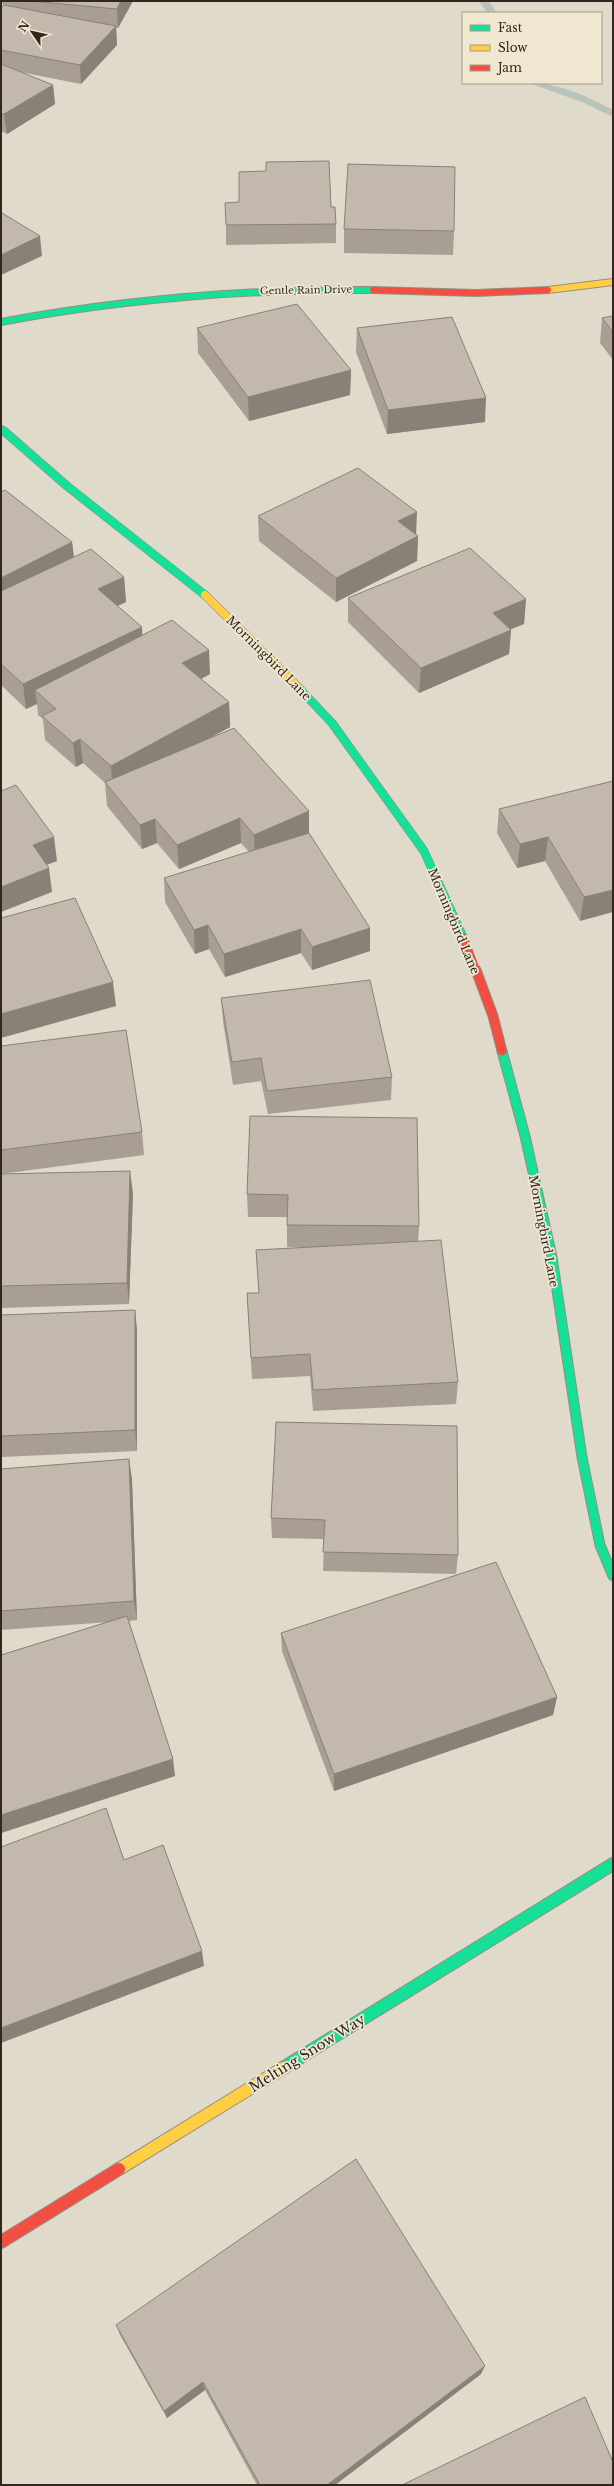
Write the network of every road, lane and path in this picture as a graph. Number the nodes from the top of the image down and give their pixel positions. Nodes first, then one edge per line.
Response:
1 (613, 282) edge
2 (1, 322) edge
3 (1, 429) edge
4 (613, 1576) edge
5 (613, 1864) edge
6 (1, 2242) edge

1 - 2 street, Gentle Rain Drive
3 - 4 street, Morningbird Lane
5 - 6 street, Melting Snow Way

